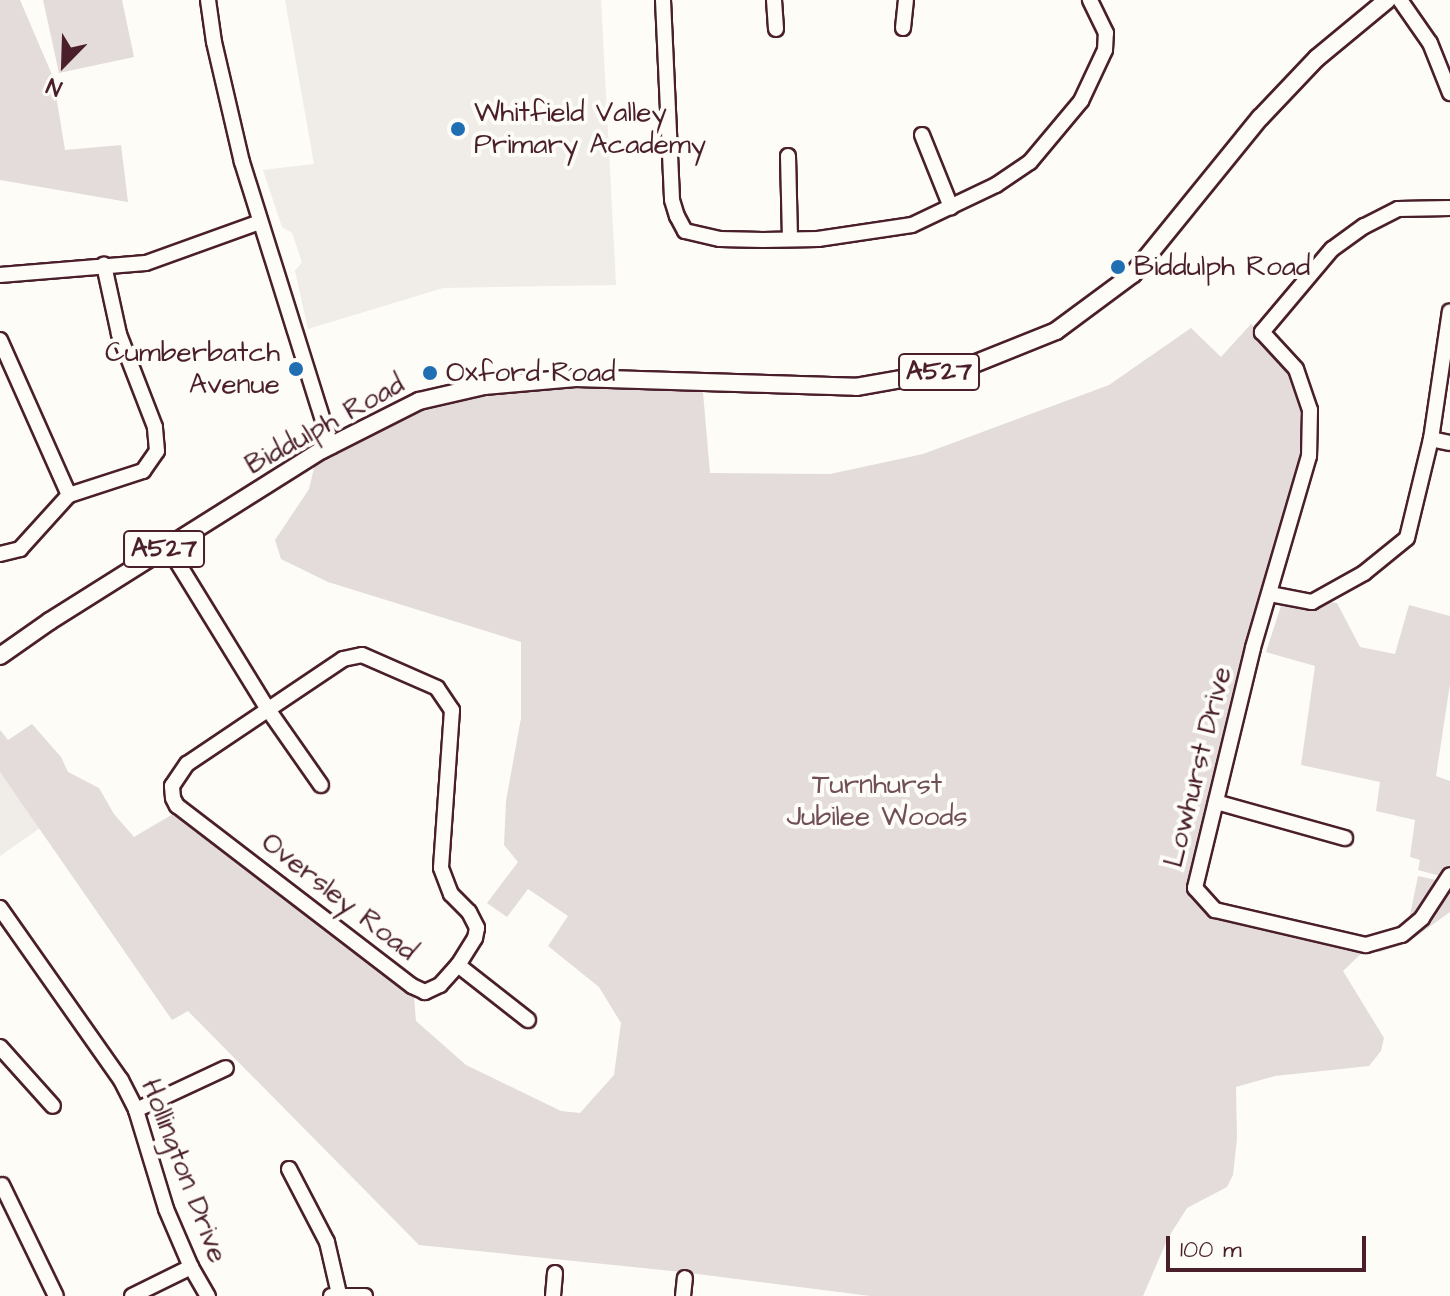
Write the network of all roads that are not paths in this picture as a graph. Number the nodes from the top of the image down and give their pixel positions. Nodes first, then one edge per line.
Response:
1 (208, 0) edge
2 (663, 0) edge
3 (774, 0) edge
4 (906, 0) edge
5 (1090, 0) edge
6 (1387, 0) edge
7 (1400, 0) edge
8 (903, 28) dead end
9 (776, 29) dead end
10 (1450, 93) edge
11 (922, 135) dead end
12 (788, 156) dead end
13 (951, 207) junction
14 (1450, 208) edge
15 (260, 222) junction
16 (790, 237) junction
17 (104, 265) junction
18 (0, 275) edge
19 (1450, 311) edge
20 (0, 340) edge
21 (1431, 439) junction
22 (1450, 443) edge
23 (331, 446) junction
24 (69, 495) junction
25 (168, 547) junction
26 (0, 554) edge
27 (1270, 594) junction
28 (0, 656) edge
29 (267, 708) junction
30 (321, 785) dead end
31 (1216, 802) junction
32 (1345, 838) dead end
33 (1450, 875) edge
34 (0, 908) edge
35 (458, 965) junction
36 (528, 1020) dead end
37 (0, 1047) edge
38 (226, 1068) dead end
39 (53, 1106) dead end
40 (136, 1110) junction
41 (289, 1169) dead end
42 (2, 1185) dead end
43 (23, 1191) dead end
44 (9, 1200) junction
45 (191, 1267) junction
46 (555, 1273) dead end
47 (685, 1278) dead end
48 (335, 1295) edge
49 (56, 1296) edge
50 (132, 1296) edge
51 (208, 1296) edge
52 (365, 1296) edge
53 (553, 1296) edge
54 (683, 1296) edge

1 - 15 street
2 - 16 street
3 - 9 street
4 - 8 street
5 - 13 street
6 - 23 main road, Biddulph Road / A527
7 - 10 street
11 - 13 street
12 - 16 street
13 - 16 street
14 - 27 street, Lowhurst Drive
15 - 17 street
15 - 23 street
17 - 18 street
17 - 24 street
19 - 21 street
20 - 24 street
21 - 22 street
21 - 27 street
23 - 25 main road, Biddulph Road / A527
24 - 26 street
25 - 28 main road, Biddulph Road / A527
25 - 29 street
27 - 31 street, Lowhurst Drive
29 - 30 street
29 - 35 street, Oversley Road
29 - 35 street, Oversley Road
31 - 32 street
31 - 33 street, Lowhurst Drive
34 - 40 street, Hollington Drive
35 - 36 street
37 - 39 street
38 - 40 street
40 - 45 street, Hollington Drive
41 - 48 street
42 - 44 street
43 - 44 street
44 - 49 street
45 - 50 street
45 - 51 street, Hollington Drive
46 - 53 street
47 - 54 street
48 - 52 street

